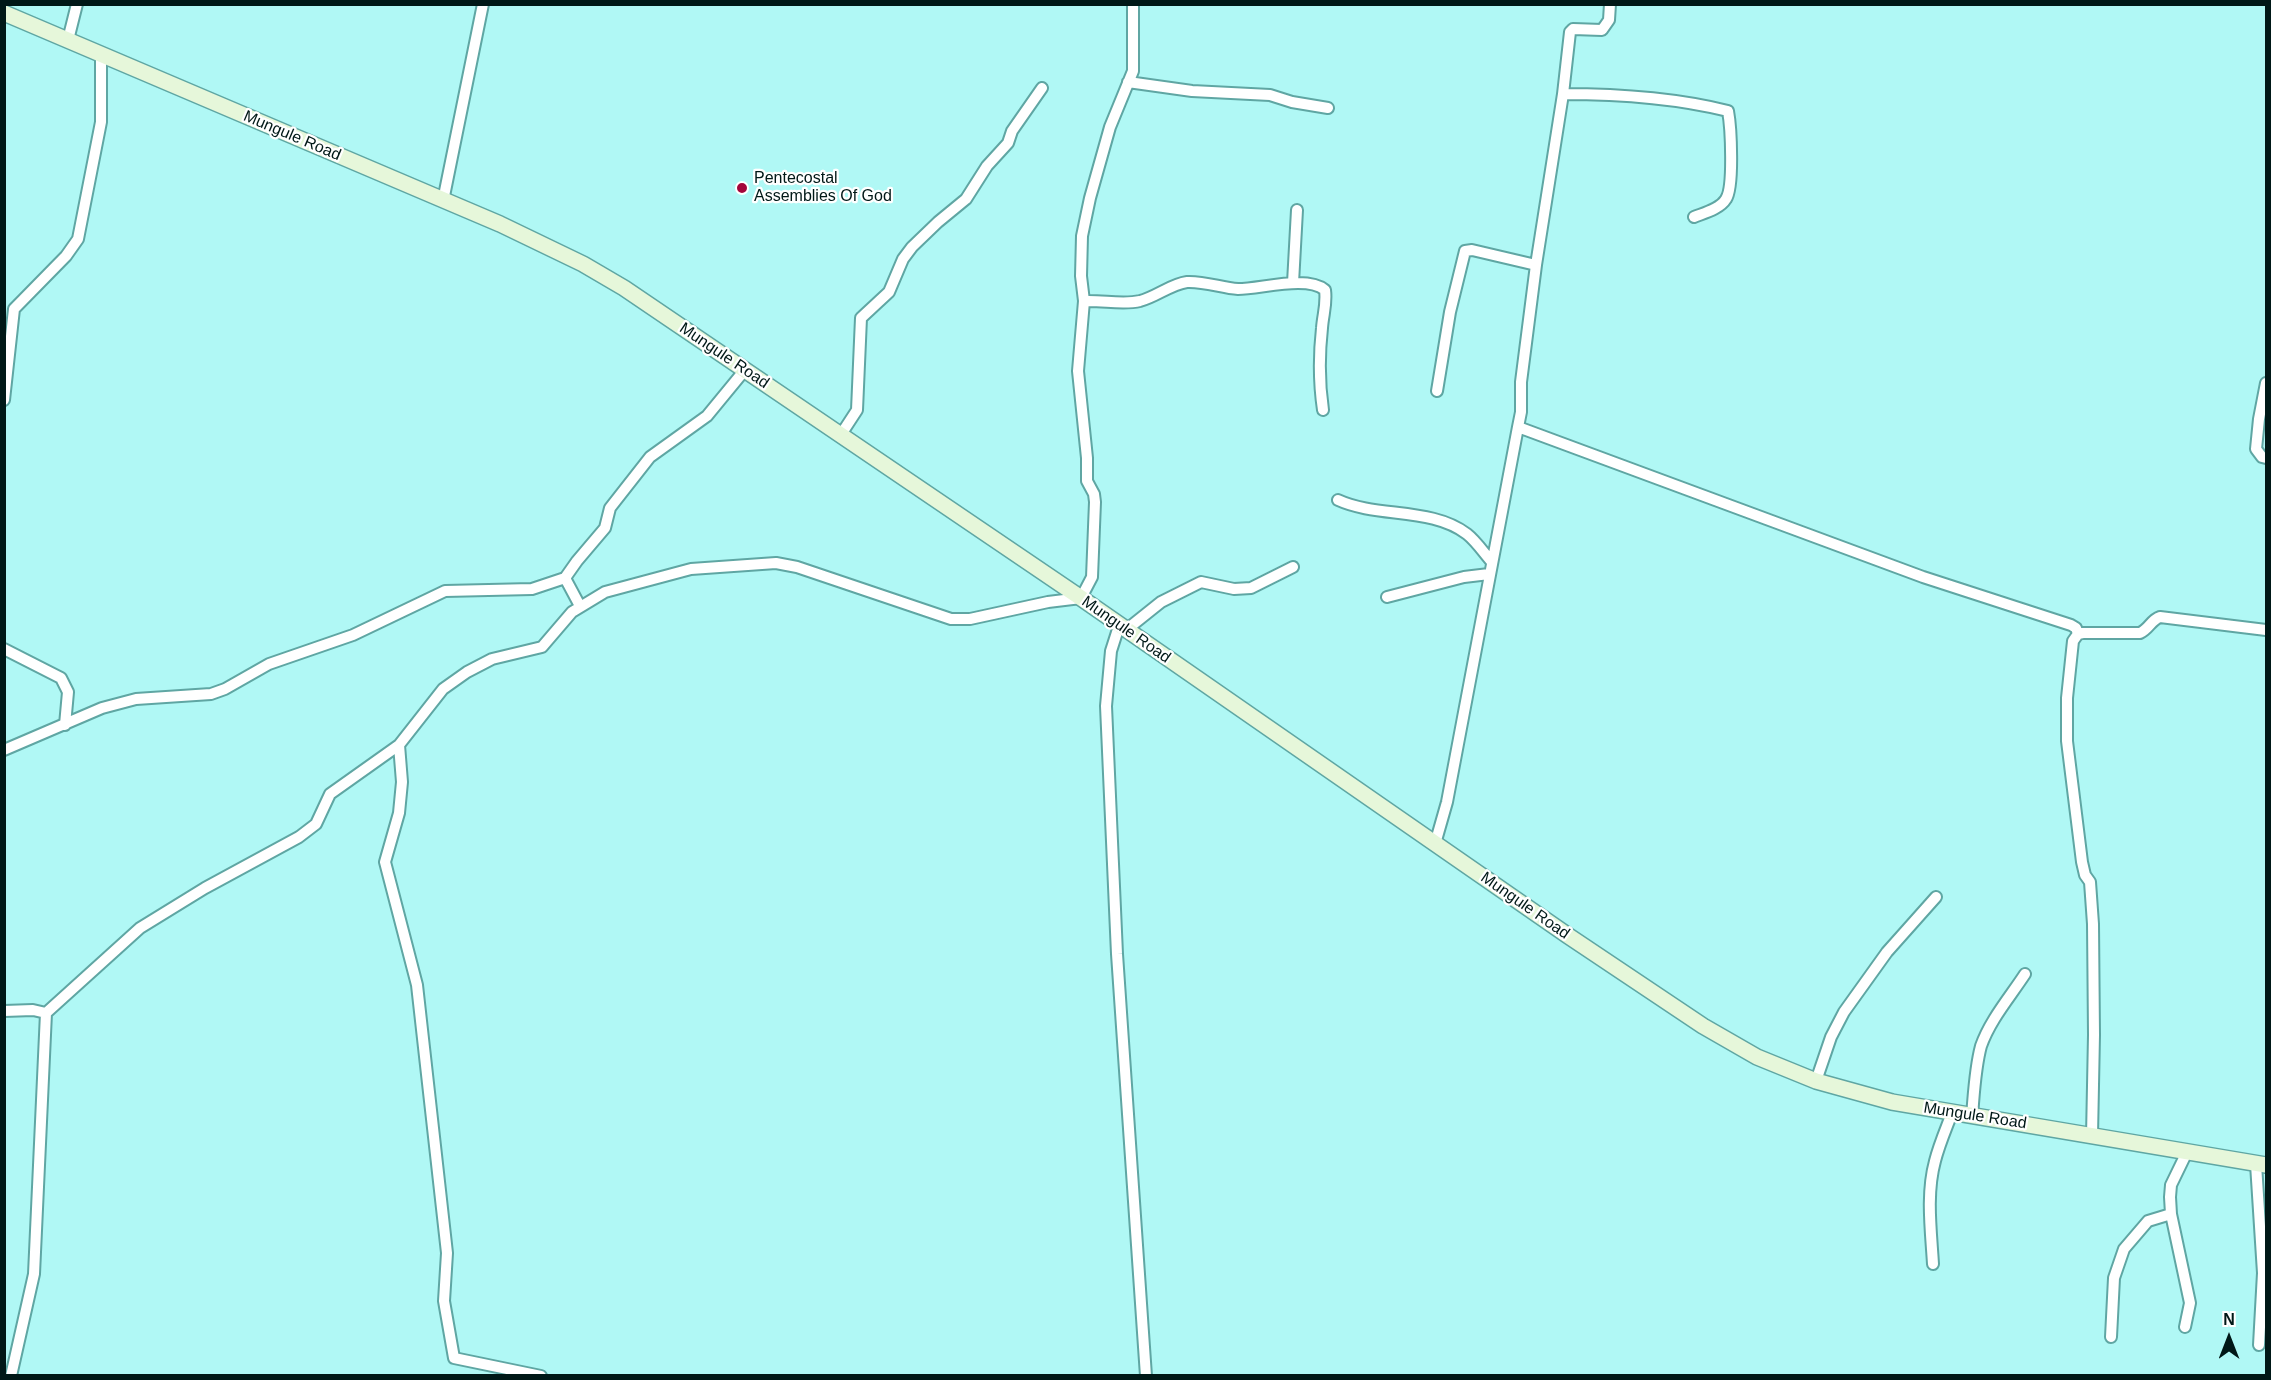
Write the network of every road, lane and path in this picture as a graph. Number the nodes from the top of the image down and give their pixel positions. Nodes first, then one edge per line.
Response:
1 (77, 4) edge
2 (483, 4) edge
3 (1133, 4) edge
4 (1610, 4) edge
5 (4, 13) edge
6 (68, 40) junction
7 (101, 54) junction
8 (1128, 82) junction
9 (1041, 88) dead end
10 (1563, 94) junction
11 (1328, 108) dead end
12 (443, 201) junction
13 (1297, 210) dead end
14 (1694, 218) dead end
15 (1536, 265) junction
16 (1293, 283) junction
17 (1084, 301) junction
18 (9, 307) edge
19 (744, 370) junction
20 (2266, 383) edge
21 (1437, 391) dead end
22 (2265, 395) edge
23 (4, 400) edge
24 (1323, 410) dead end
25 (1518, 427) junction
26 (840, 436) junction
27 (2266, 458) edge
28 (1338, 500) dead end
29 (1492, 562) junction
30 (1293, 567) dead end
31 (1489, 574) junction
32 (565, 578) junction
33 (1387, 597) dead end
34 (1080, 598) junction
35 (580, 606) junction
36 (1123, 628) junction
37 (2266, 630) edge
38 (2078, 634) junction
39 (4, 649) edge
40 (65, 725) junction
41 (399, 745) junction
42 (4, 750) edge
43 (1435, 844) junction
44 (1936, 897) dead end
45 (2025, 974) dead end
46 (4, 1011) edge
47 (46, 1013) junction
48 (1816, 1081) junction
49 (1952, 1113) junction
50 (1972, 1116) junction
51 (2092, 1136) junction
52 (2187, 1152) junction
53 (2261, 1165) edge
54 (2171, 1214) junction
55 (1933, 1264) dead end
56 (2185, 1327) dead end
57 (2111, 1337) dead end
58 (2259, 1345) dead end
59 (479, 1363) junction
60 (11, 1376) edge
61 (480, 1376) edge
62 (541, 1376) edge
63 (1146, 1376) edge

1 - 6 street
2 - 12 street
3 - 8 street
4 - 10 street
5 - 6 street, Mungule Road
6 - 7 street, Mungule Road
7 - 12 street, Mungule Road
7 - 18 street
8 - 11 street
8 - 17 street
9 - 26 street
10 - 14 street
10 - 15 street
12 - 19 street, Mungule Road
13 - 16 street
15 - 21 street
15 - 25 street
16 - 17 street
16 - 24 street
17 - 34 street
18 - 23 street
19 - 26 street, Mungule Road
19 - 32 street
20 - 22 street
22 - 27 street
25 - 29 street
25 - 38 street
26 - 34 street, Mungule Road
28 - 29 street
29 - 31 street
30 - 36 street
31 - 33 street
31 - 43 street
32 - 35 street
32 - 40 street
34 - 35 street
34 - 36 street, Mungule Road
35 - 41 street
36 - 43 street, Mungule Road
36 - 63 street
37 - 38 street
38 - 51 street
39 - 40 street
40 - 42 street
41 - 47 street
41 - 59 street
43 - 48 street, Mungule Road
44 - 48 street
45 - 50 street
46 - 47 street
47 - 60 street
48 - 49 street, Mungule Road
49 - 50 street, Mungule Road
49 - 55 street
50 - 51 street, Mungule Road
51 - 52 street, Mungule Road
52 - 53 street, Mungule Road
52 - 54 street
53 - 58 street
54 - 56 street
54 - 57 street
59 - 61 street
59 - 62 street

